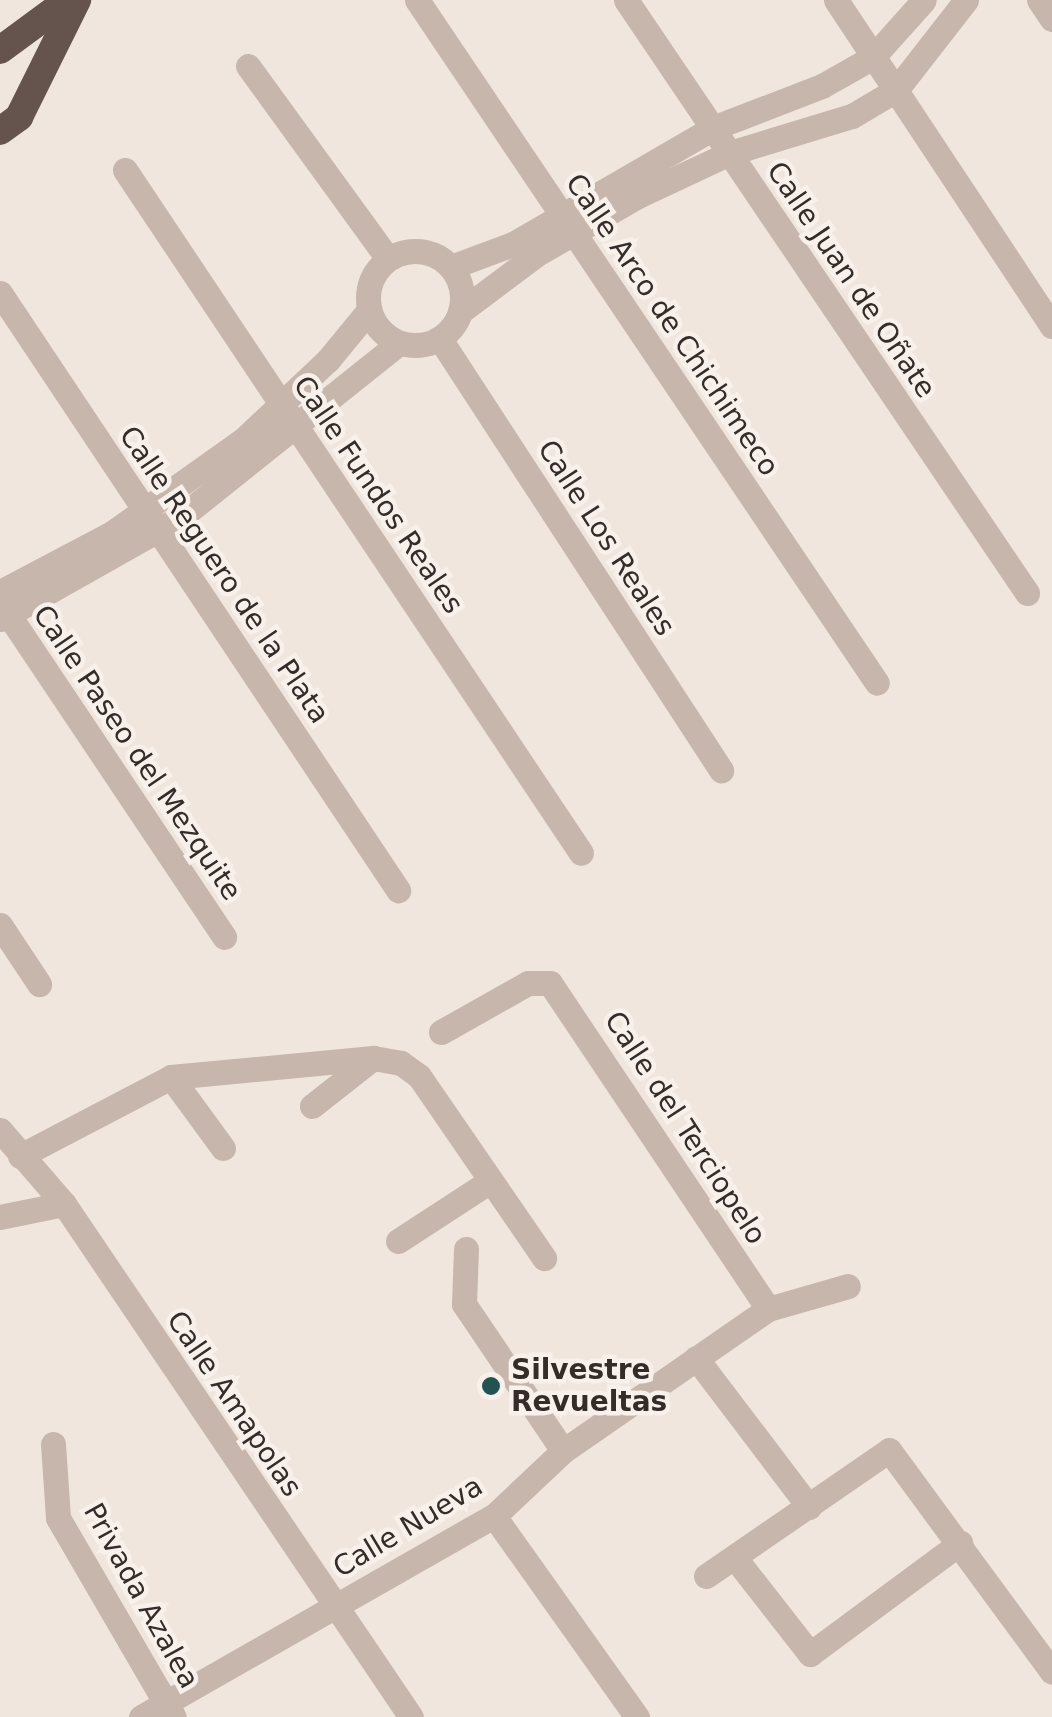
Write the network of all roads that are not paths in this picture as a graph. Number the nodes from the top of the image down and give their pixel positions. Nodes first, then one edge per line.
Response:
1 (68, 0) edge
2 (76, 0) edge
3 (417, 0) edge
4 (626, 0) edge
5 (836, 0) edge
6 (924, 0) edge
7 (966, 0) edge
8 (1039, 0) edge
9 (1052, 20) edge
10 (0, 50) edge
11 (873, 56) junction
12 (248, 66) dead end
13 (896, 90) junction
14 (712, 128) junction
15 (0, 131) edge
16 (730, 154) junction
17 (125, 170) dead end
18 (566, 222) junction
19 (388, 259) junction
20 (451, 267) junction
21 (0, 293) edge
22 (369, 310) junction
23 (461, 311) junction
24 (1052, 326) edge
25 (440, 338) junction
26 (398, 343) junction
27 (289, 415) junction
28 (152, 522) junction
29 (1027, 593) dead end
30 (2, 607) edge
31 (877, 683) dead end
32 (721, 770) dead end
33 (581, 853) dead end
34 (398, 890) dead end
35 (0, 926) edge
36 (224, 937) dead end
37 (39, 984) dead end
38 (441, 1032) dead end
39 (373, 1058) junction
40 (171, 1077) junction
41 (312, 1106) dead end
42 (0, 1130) edge
43 (223, 1148) dead end
44 (20, 1156) junction
45 (490, 1181) junction
46 (64, 1204) junction
47 (0, 1216) edge
48 (398, 1242) dead end
49 (466, 1250) dead end
50 (544, 1258) dead end
51 (848, 1286) dead end
52 (768, 1309) junction
53 (696, 1358) junction
54 (53, 1444) dead end
55 (563, 1451) junction
56 (808, 1507) junction
57 (494, 1516) junction
58 (960, 1543) junction
59 (735, 1558) junction
60 (706, 1576) dead end
61 (334, 1606) junction
62 (1052, 1672) edge
63 (171, 1710) edge
64 (141, 1717) edge
65 (411, 1717) edge
66 (637, 1717) edge

1 - 10 highway
2 - 15 highway
3 - 18 street, Calle Arco de Chichimeco
4 - 14 street, Calle Juan de Oñate
5 - 11 street
6 - 11 street
7 - 13 street
8 - 9 street
11 - 13 street
11 - 14 street
12 - 19 street
13 - 16 street
13 - 24 street
14 - 16 street, Calle Juan de Oñate
14 - 18 street
16 - 18 street
16 - 29 street, Calle Juan de Oñate
17 - 27 street, Calle Fundos Reales
18 - 20 street
18 - 23 street
18 - 31 street, Calle Arco de Chichimeco
19 - 20 street
19 - 22 street
20 - 23 street
21 - 28 street, Calle Reguero de la Plata
22 - 26 street
22 - 27 street
23 - 25 street
25 - 26 street
25 - 32 street, Calle Los Reales
26 - 27 street
27 - 28 street
27 - 33 street, Calle Fundos Reales
28 - 30 street
28 - 34 street, Calle Reguero de la Plata
30 - 36 street, Calle Paseo del Mezquite
35 - 37 street
38 - 52 street, Calle del Terciopelo
39 - 40 street
39 - 41 street
39 - 45 street
40 - 43 street
40 - 44 street
42 - 44 street, Calle Amapolas
44 - 46 street, Calle Amapolas
45 - 48 street
45 - 50 street
46 - 47 street
46 - 61 street, Calle Amapolas
49 - 55 street
51 - 52 street, Calle Nueva
52 - 53 street, Calle Nueva
53 - 55 street, Calle Nueva
53 - 56 street
54 - 63 street, Privada Azalea
55 - 57 street, Calle Nueva
56 - 58 street
56 - 59 street
57 - 61 street, Calle Nueva
57 - 66 street
58 - 59 street
58 - 62 street
59 - 60 street
61 - 63 street, Calle Nueva
61 - 65 street, Calle Amapolas
63 - 64 street, Calle Nueva

